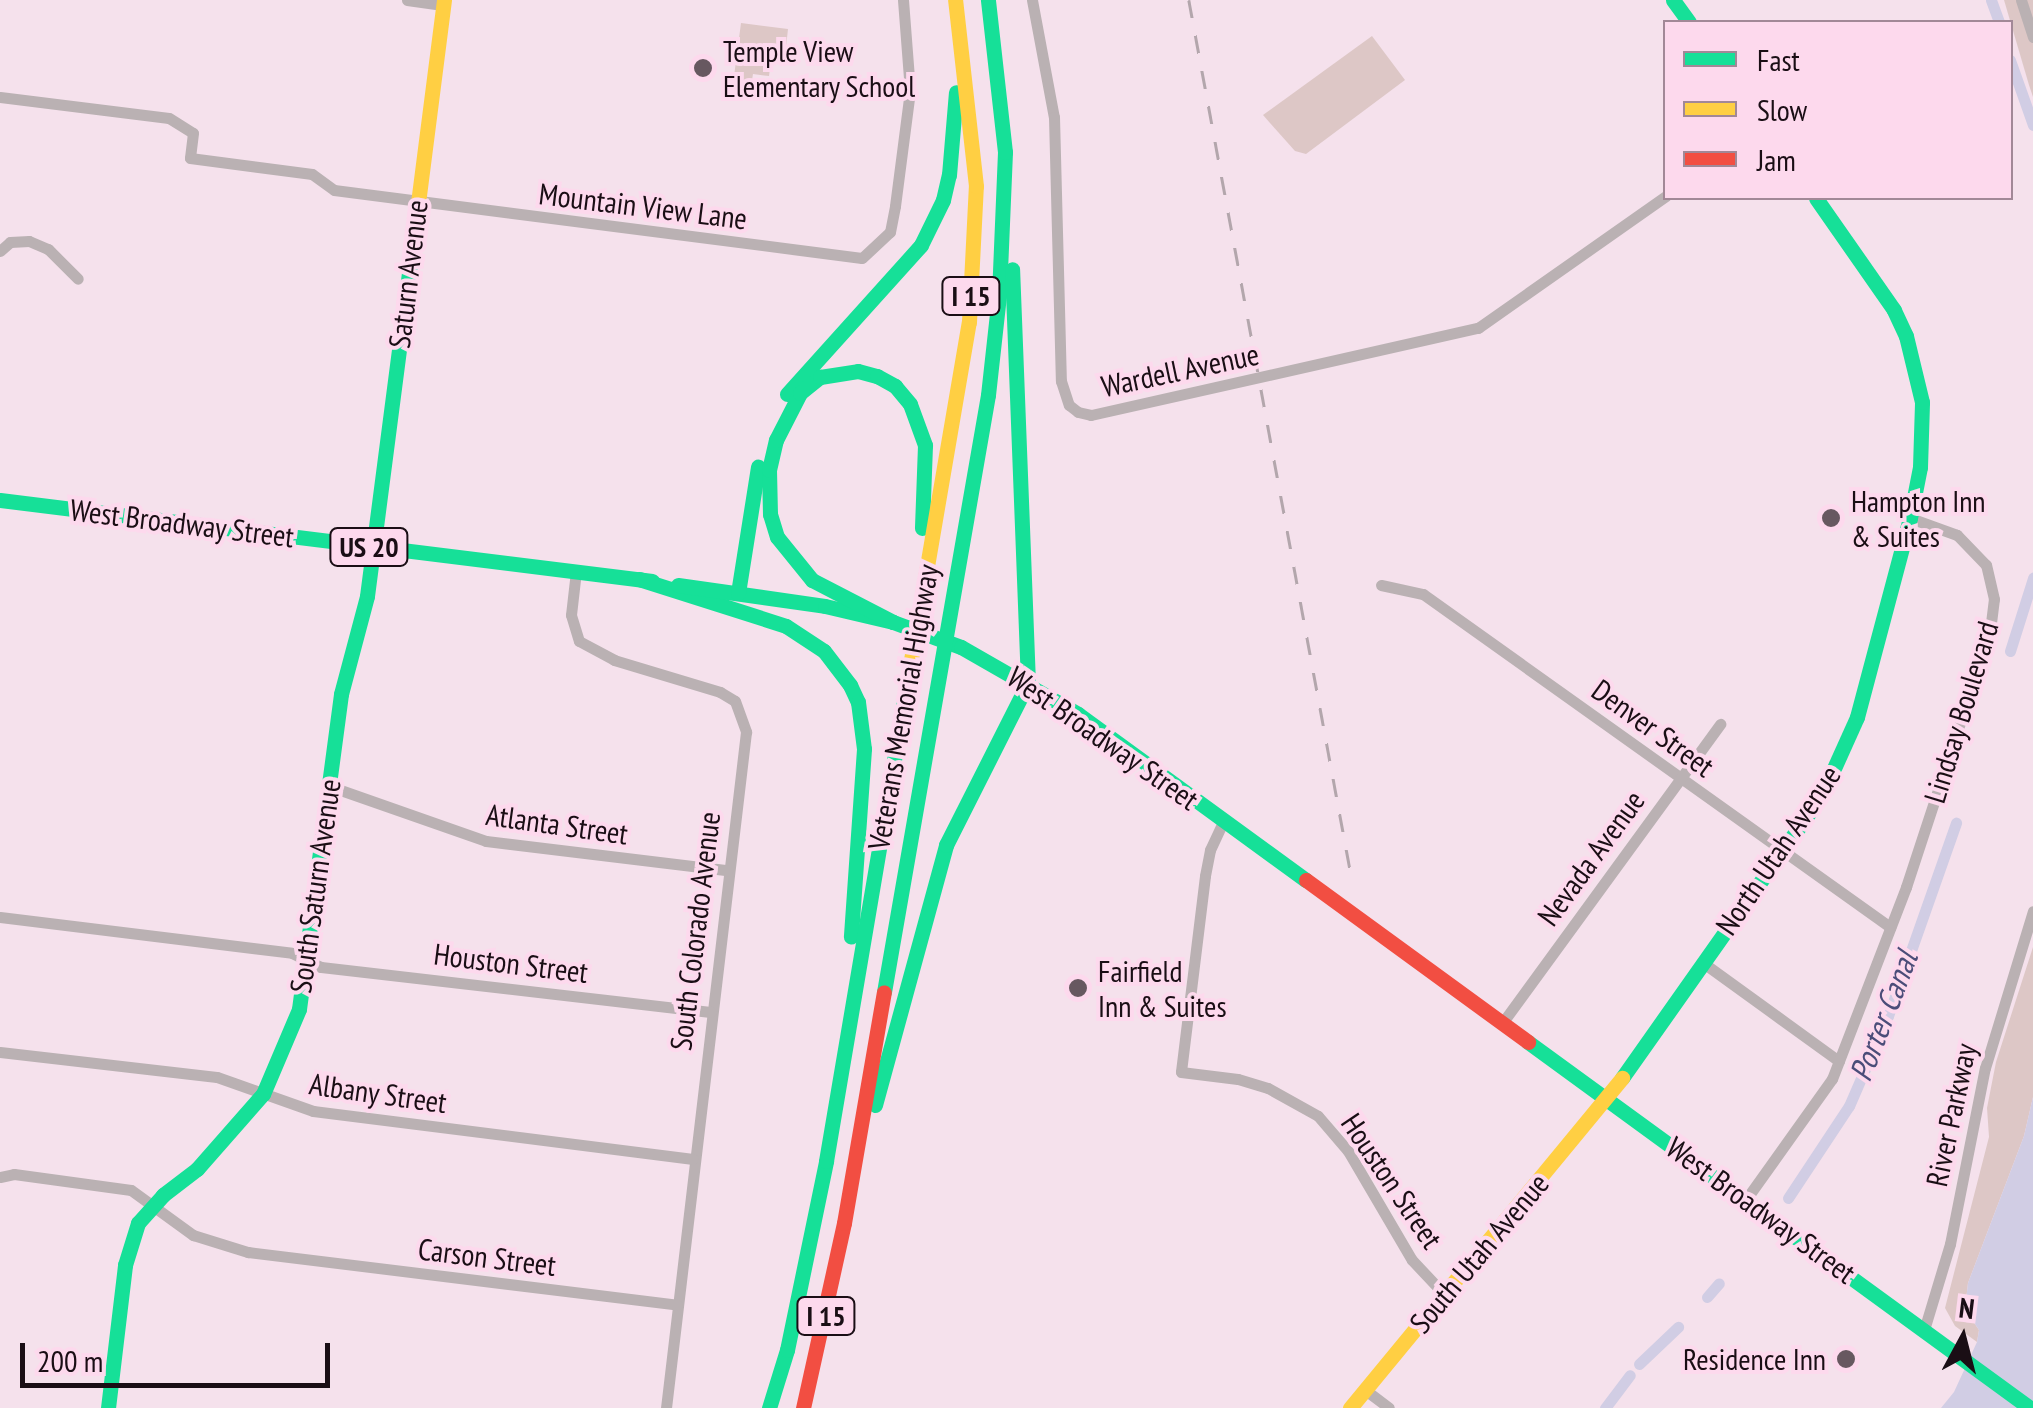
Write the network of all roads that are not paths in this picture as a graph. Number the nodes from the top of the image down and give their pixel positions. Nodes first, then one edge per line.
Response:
1 (408, 0) edge
2 (903, 0) edge
3 (952, 0) edge
4 (1032, 0) edge
5 (1673, 0) edge
6 (2021, 0) edge
7 (444, 2) edge
8 (990, 5) edge
9 (1688, 20) edge
10 (2033, 36) edge
11 (0, 97) edge
12 (1005, 152) junction
13 (1663, 198) edge
14 (1817, 200) edge
15 (417, 202) junction
16 (0, 251) edge
17 (78, 278) dead end
18 (0, 500) edge
19 (1910, 518) junction
20 (374, 548) junction
21 (576, 571) junction
22 (639, 580) junction
23 (1381, 586) dead end
24 (920, 588) junction
25 (738, 593) junction
26 (893, 622) junction
27 (1028, 683) junction
28 (1720, 724) dead end
29 (1680, 779) junction
30 (329, 786) junction
31 (1223, 822) junction
32 (1782, 851) junction
33 (727, 870) junction
34 (2033, 911) edge
35 (0, 917) edge
36 (1890, 927) junction
37 (308, 961) junction
38 (1702, 962) junction
39 (710, 1012) junction
40 (1502, 1022) junction
41 (0, 1052) edge
42 (1839, 1061) junction
43 (263, 1094) junction
44 (1608, 1098) junction
45 (693, 1159) junction
46 (826, 1162) junction
47 (0, 1177) edge
48 (1747, 1198) junction
49 (154, 1206) junction
50 (844, 1223) junction
51 (1443, 1293) junction
52 (678, 1305) junction
53 (1924, 1330) junction
54 (1364, 1389) junction
55 (108, 1408) edge
56 (666, 1408) edge
57 (769, 1408) edge
58 (804, 1408) edge
59 (1350, 1408) edge
60 (1388, 1408) edge
61 (2030, 1408) edge

1 - 7 street
2 - 15 street, Mountain View Lane
3 - 24 main road, Veterans Memorial Highway / I 15
3 - 25 main road
4 - 13 street, Wardell Avenue
5 - 9 main road
6 - 10 street
7 - 15 main road, Saturn Avenue
8 - 12 main road, Veterans Memorial Highway / I 15
11 - 15 street, Mountain View Lane
12 - 27 main road
12 - 50 main road, Veterans Memorial Highway / I 15
14 - 19 main road
15 - 20 main road, Saturn Avenue
16 - 17 street
18 - 20 main road, West Broadway Street / US 20
19 - 32 main road, North Utah Avenue
19 - 36 street, Lindsay Boulevard
20 - 21 main road, West Broadway Street / US 20
20 - 30 main road, South Saturn Avenue
21 - 22 main road, West Broadway Street / US 20
21 - 33 street, South Colorado Avenue
22 - 25 main road, West Broadway Street / US 20
22 - 46 main road
23 - 29 street, Denver Street
24 - 26 main road
24 - 46 main road, Veterans Memorial Highway / I 15
25 - 26 main road, West Broadway Street
26 - 27 main road, West Broadway Street
27 - 31 main road, West Broadway Street
27 - 50 main road
28 - 29 street, Nevada Avenue
29 - 32 street, Denver Street
29 - 40 street, Nevada Avenue
30 - 33 street, Atlanta Street
30 - 37 main road, South Saturn Avenue
31 - 40 main road, West Broadway Street
31 - 51 street, Houston Street
32 - 36 street, Denver Street
32 - 38 main road, North Utah Avenue
33 - 39 street, South Colorado Avenue
34 - 53 street, River Parkway
35 - 37 street, Houston Street
36 - 42 street, Lindsay Boulevard
37 - 39 street, Houston Street
37 - 43 main road, South Saturn Avenue
38 - 42 street
38 - 44 main road, North Utah Avenue
39 - 45 street, South Colorado Avenue
40 - 44 main road, West Broadway Street
41 - 43 street, Albany Street
42 - 48 street, Lindsay Boulevard
43 - 45 street, Albany Street
43 - 49 main road, South Saturn Avenue
44 - 48 main road, West Broadway Street
44 - 51 main road, South Utah Avenue
45 - 52 street, South Colorado Avenue
46 - 57 main road, Veterans Memorial Highway / I 15
47 - 49 street, Carson Street
48 - 53 main road, West Broadway Street
49 - 52 street, Carson Street
49 - 55 main road, South Saturn Avenue
50 - 58 main road, Veterans Memorial Highway / I 15
51 - 54 main road, South Utah Avenue
52 - 56 street, South Colorado Avenue
53 - 61 main road, West Broadway Street
54 - 59 main road, South Utah Avenue
54 - 60 street

